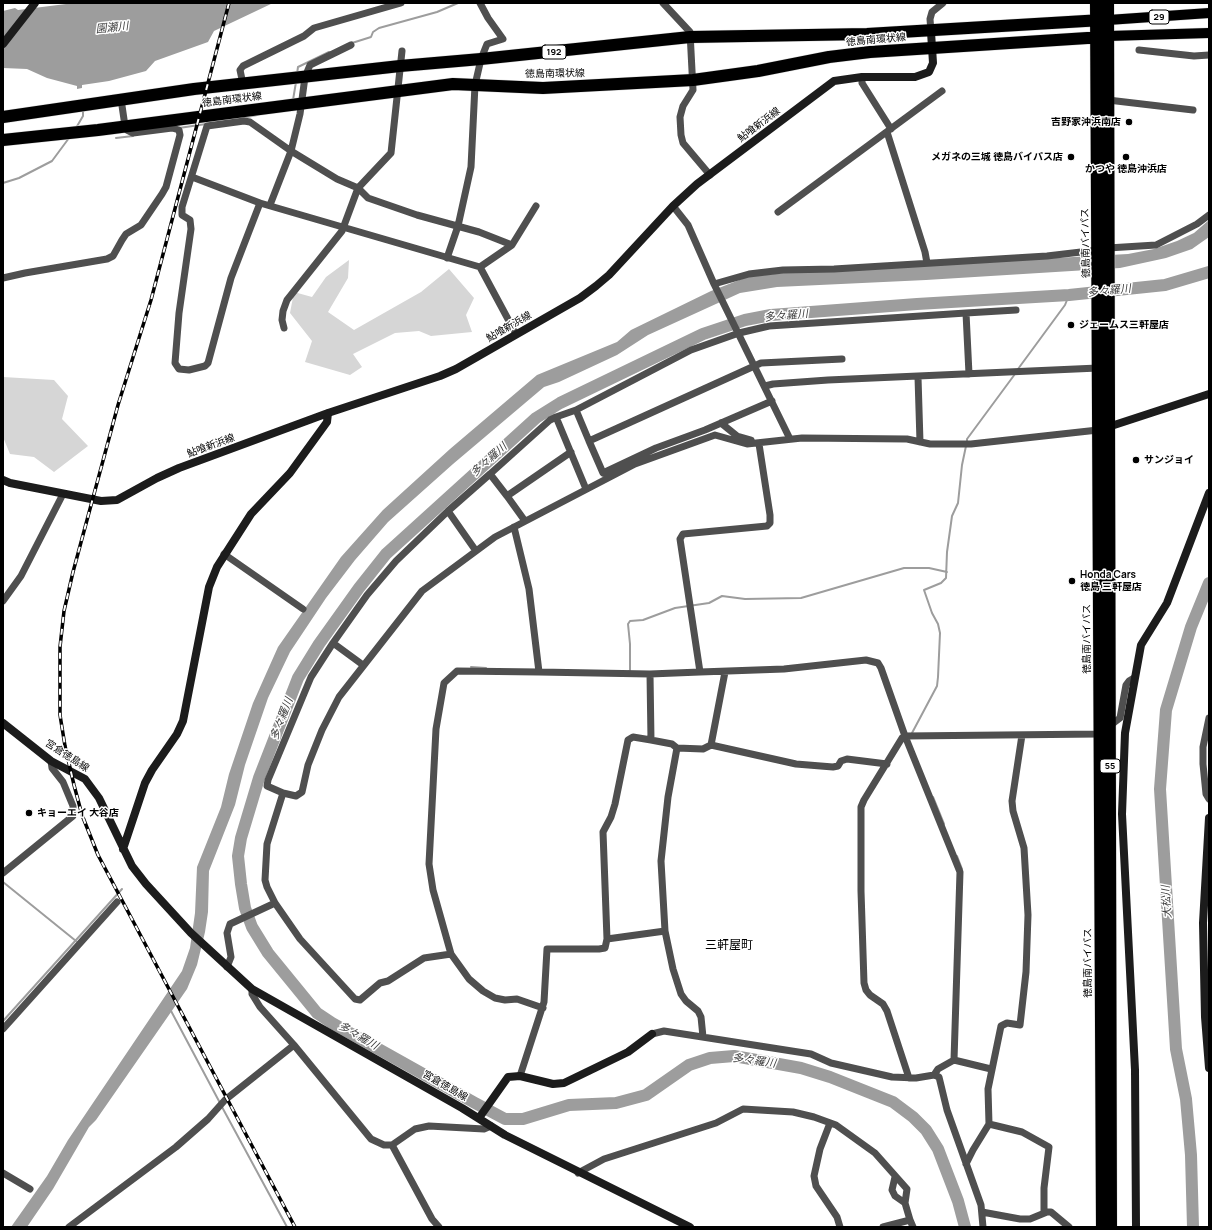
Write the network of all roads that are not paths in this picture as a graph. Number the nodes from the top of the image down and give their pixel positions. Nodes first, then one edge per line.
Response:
1 (35, 3) edge
2 (401, 3) edge
3 (480, 3) edge
4 (663, 3) edge
5 (943, 3) edge
6 (1096, 3) edge
7 (1108, 3) edge
8 (1209, 13) edge
9 (1108, 20) junction
10 (1095, 21) junction
11 (931, 32) junction
12 (1209, 33) edge
13 (1108, 36) junction
14 (690, 37) junction
15 (1095, 37) junction
16 (3, 44) edge
17 (351, 45) dead end
18 (932, 48) junction
19 (402, 50) dead end
20 (1140, 50) dead end
21 (1209, 55) edge
22 (481, 59) junction
23 (400, 66) junction
24 (305, 77) junction
25 (862, 77) junction
26 (693, 80) junction
27 (243, 84) junction
28 (475, 85) junction
29 (397, 90) junction
30 (942, 91) dead end
31 (121, 99) junction
32 (1108, 100) junction
33 (302, 104) junction
34 (1193, 110) dead end
35 (3, 117) edge
36 (125, 126) junction
37 (889, 130) junction
38 (3, 140) edge
39 (291, 151) junction
40 (710, 175) junction
41 (192, 177) junction
42 (358, 188) junction
43 (260, 203) junction
44 (270, 205) junction
45 (536, 206) dead end
46 (673, 206) junction
47 (778, 212) dead end
48 (1209, 215) edge
49 (458, 226) junction
50 (343, 228) junction
51 (512, 245) junction
52 (1103, 251) junction
53 (447, 258) junction
54 (927, 263) junction
55 (480, 267) junction
56 (3, 278) edge
57 (715, 286) junction
58 (1103, 305) junction
59 (1016, 310) dead end
60 (966, 313) junction
61 (284, 328) dead end
62 (738, 331) junction
63 (516, 334) junction
64 (842, 359) dead end
65 (754, 366) junction
66 (1098, 368) junction
67 (969, 374) junction
68 (918, 377) junction
69 (765, 386) junction
70 (1209, 394) edge
71 (772, 401) junction
72 (576, 410) junction
73 (328, 413) junction
74 (556, 417) junction
75 (721, 424) junction
76 (1103, 428) junction
77 (789, 436) junction
78 (589, 442) junction
79 (920, 442) junction
80 (759, 444) junction
81 (571, 452) junction
82 (490, 474) junction
83 (3, 480) edge
84 (586, 489) junction
85 (1209, 493) edge
86 (63, 494) junction
87 (507, 496) junction
88 (448, 511) junction
89 (525, 522) junction
90 (514, 527) junction
91 (476, 551) junction
92 (224, 554) junction
93 (3, 601) edge
94 (303, 609) dead end
95 (333, 643) junction
96 (364, 665) junction
97 (539, 672) junction
98 (700, 672) junction
99 (725, 672) junction
100 (650, 674) junction
101 (1134, 678) junction
102 (1209, 718) edge
103 (3, 723) edge
104 (1109, 726) junction
105 (1100, 734) junction
106 (1022, 735) junction
107 (905, 736) junction
108 (651, 740) junction
109 (711, 745) junction
110 (677, 748) junction
111 (51, 761) junction
112 (887, 764) junction
113 (283, 793) junction
114 (1209, 799) edge
115 (1209, 818) edge
116 (123, 850) junction
117 (3, 873) edge
118 (1207, 882) edge
119 (117, 902) dead end
120 (275, 902) junction
121 (665, 931) junction
122 (606, 939) junction
123 (451, 954) junction
124 (227, 967) junction
125 (252, 989) junction
126 (543, 1008) junction
127 (3, 1029) edge
128 (652, 1034) joint
129 (1207, 1034) edge
130 (703, 1037) junction
131 (294, 1045) junction
132 (954, 1060) junction
133 (1209, 1068) edge
134 (991, 1070) junction
135 (934, 1075) junction
136 (520, 1076) junction
137 (909, 1078) junction
138 (480, 1116) junction
139 (830, 1123) junction
140 (989, 1124) junction
141 (491, 1126) junction
142 (392, 1145) junction
143 (966, 1164) junction
144 (578, 1173) junction
145 (3, 1174) edge
146 (895, 1177) junction
147 (30, 1189) dead end
148 (905, 1203) junction
149 (982, 1212) junction
150 (1044, 1213) junction
151 (911, 1223) edge
152 (69, 1227) edge
153 (439, 1227) edge
154 (690, 1227) edge
155 (840, 1227) edge
156 (883, 1227) edge
157 (983, 1227) edge
158 (1069, 1227) edge
159 (1102, 1227) edge
160 (1111, 1227) edge
161 (1136, 1227) edge

1 - 16 main road
2 - 27 street
3 - 22 street
4 - 14 street
5 - 11 street
6 - 10 highway, 徳島南バイパス / 55
7 - 9 highway, 徳島南バイパス / 55
8 - 9 main road, 29
9 - 10 highway, 徳島南環状線 / 192
9 - 13 highway, 徳島南バイパス / 55
10 - 11 highway, 徳島南環状線 / 192
10 - 15 highway, 徳島南バイパス / 55
11 - 14 highway, 徳島南環状線 / 192
11 - 18 main road, 鮎喰新浜線
12 - 13 main road, 29
13 - 15 highway, 徳島南環状線
13 - 32 highway, 徳島南バイパス / 55
14 - 22 highway, 徳島南環状線 / 192
14 - 26 street
15 - 18 highway, 徳島南環状線
15 - 52 highway, 徳島南バイパス / 55
17 - 24 street
18 - 25 main road, 鮎喰新浜線
18 - 26 highway, 徳島南環状線
19 - 23 street
20 - 21 street
22 - 23 highway, 徳島南環状線 / 192
22 - 28 street
23 - 24 highway, 徳島南環状線 / 192
23 - 29 street
24 - 27 highway, 徳島南環状線 / 192
24 - 33 street
25 - 37 street
25 - 40 main road, 鮎喰新浜線
26 - 28 highway, 徳島南環状線
26 - 40 street
27 - 31 highway, 徳島南環状線 / 192
28 - 29 highway, 徳島南環状線
28 - 49 street
29 - 33 highway, 徳島南環状線
29 - 42 street
30 - 37 street
31 - 35 highway, 徳島南環状線 / 192
31 - 36 street
32 - 34 street
32 - 52 highway, 徳島南バイパス / 55
33 - 36 highway, 徳島南環状線
33 - 39 street
36 - 38 highway, 徳島南環状線
36 - 56 street
37 - 47 street
37 - 54 street
39 - 41 street
39 - 42 street
39 - 44 street
40 - 46 main road, 鮎喰新浜線
41 - 43 street
41 - 43 street
42 - 49 street
42 - 50 street
43 - 44 street
44 - 50 street
45 - 51 street
46 - 57 street
46 - 63 main road, 鮎喰新浜線
48 - 52 street
49 - 51 street
49 - 53 street
50 - 53 street
50 - 61 street
51 - 55 street
52 - 54 street
52 - 58 highway, 徳島南バイパス / 55
53 - 55 street
54 - 57 street
55 - 63 street
57 - 62 street
58 - 66 highway, 徳島南バイパス / 55
58 - 76 highway, 徳島南バイパス / 55
59 - 60 street
60 - 62 street
60 - 67 street
62 - 65 street
62 - 72 street
63 - 73 main road, 鮎喰新浜線
64 - 65 street
65 - 69 street
65 - 78 street
66 - 67 street
66 - 76 highway, 徳島南バイパス / 55
67 - 68 street
68 - 69 street
68 - 79 street
69 - 71 street
70 - 76 main road
71 - 75 street
71 - 77 street
72 - 74 street
72 - 78 street
73 - 86 main road, 鮎喰新浜線
73 - 92 main road
74 - 81 street
74 - 82 street
75 - 77 street
75 - 78 street
76 - 79 street
76 - 104 highway, 徳島南バイパス / 55
76 - 105 highway, 徳島南バイパス / 55
77 - 79 street
77 - 80 street
80 - 84 street
80 - 98 street
81 - 84 street
81 - 87 street
82 - 87 street
82 - 88 street
83 - 86 main road, 鮎喰新浜線
84 - 89 street
85 - 101 main road
86 - 93 street
87 - 89 street
88 - 91 street
88 - 95 street
89 - 90 street
90 - 91 street
90 - 97 street
91 - 96 street
92 - 94 street
92 - 116 main road
95 - 96 street
95 - 113 street
96 - 113 street
97 - 100 street
97 - 123 street
98 - 99 street
98 - 100 street
99 - 107 street
99 - 109 street
100 - 108 street
101 - 104 street
101 - 161 main road
102 - 114 street
103 - 111 main road, 宮倉徳島線
104 - 105 street
104 - 160 highway, 徳島南バイパス / 55
105 - 106 street
105 - 159 highway, 徳島南バイパス / 55
106 - 107 street
106 - 134 street
107 - 112 street
107 - 132 street
108 - 110 street
108 - 122 street
109 - 110 street
109 - 112 street
110 - 121 street
111 - 116 main road, 宮倉徳島線
111 - 117 street
112 - 137 street
113 - 120 street
115 - 118 main road
116 - 124 main road, 宮倉徳島線
118 - 129 main road
119 - 127 street
120 - 123 street
120 - 124 street
121 - 122 street
121 - 130 street
122 - 126 street
123 - 126 street
124 - 125 main road, 宮倉徳島線
125 - 131 street
125 - 138 main road, 宮倉徳島線
126 - 136 street
128 - 130 street
128 - 136 main road
129 - 133 main road
130 - 137 street
131 - 142 street
131 - 152 street
132 - 134 street
132 - 135 street
134 - 140 street
135 - 137 street
135 - 143 street
136 - 138 main road
138 - 141 main road, 宮倉徳島線
139 - 144 street
139 - 146 street
139 - 155 street
140 - 143 street
140 - 150 street
141 - 142 street
141 - 144 main road, 宮倉徳島線
142 - 153 street
143 - 149 street
144 - 154 main road, 宮倉徳島線
145 - 147 street
146 - 148 street
146 - 148 street
148 - 151 street
149 - 150 street
149 - 157 street
150 - 158 street
151 - 156 street

